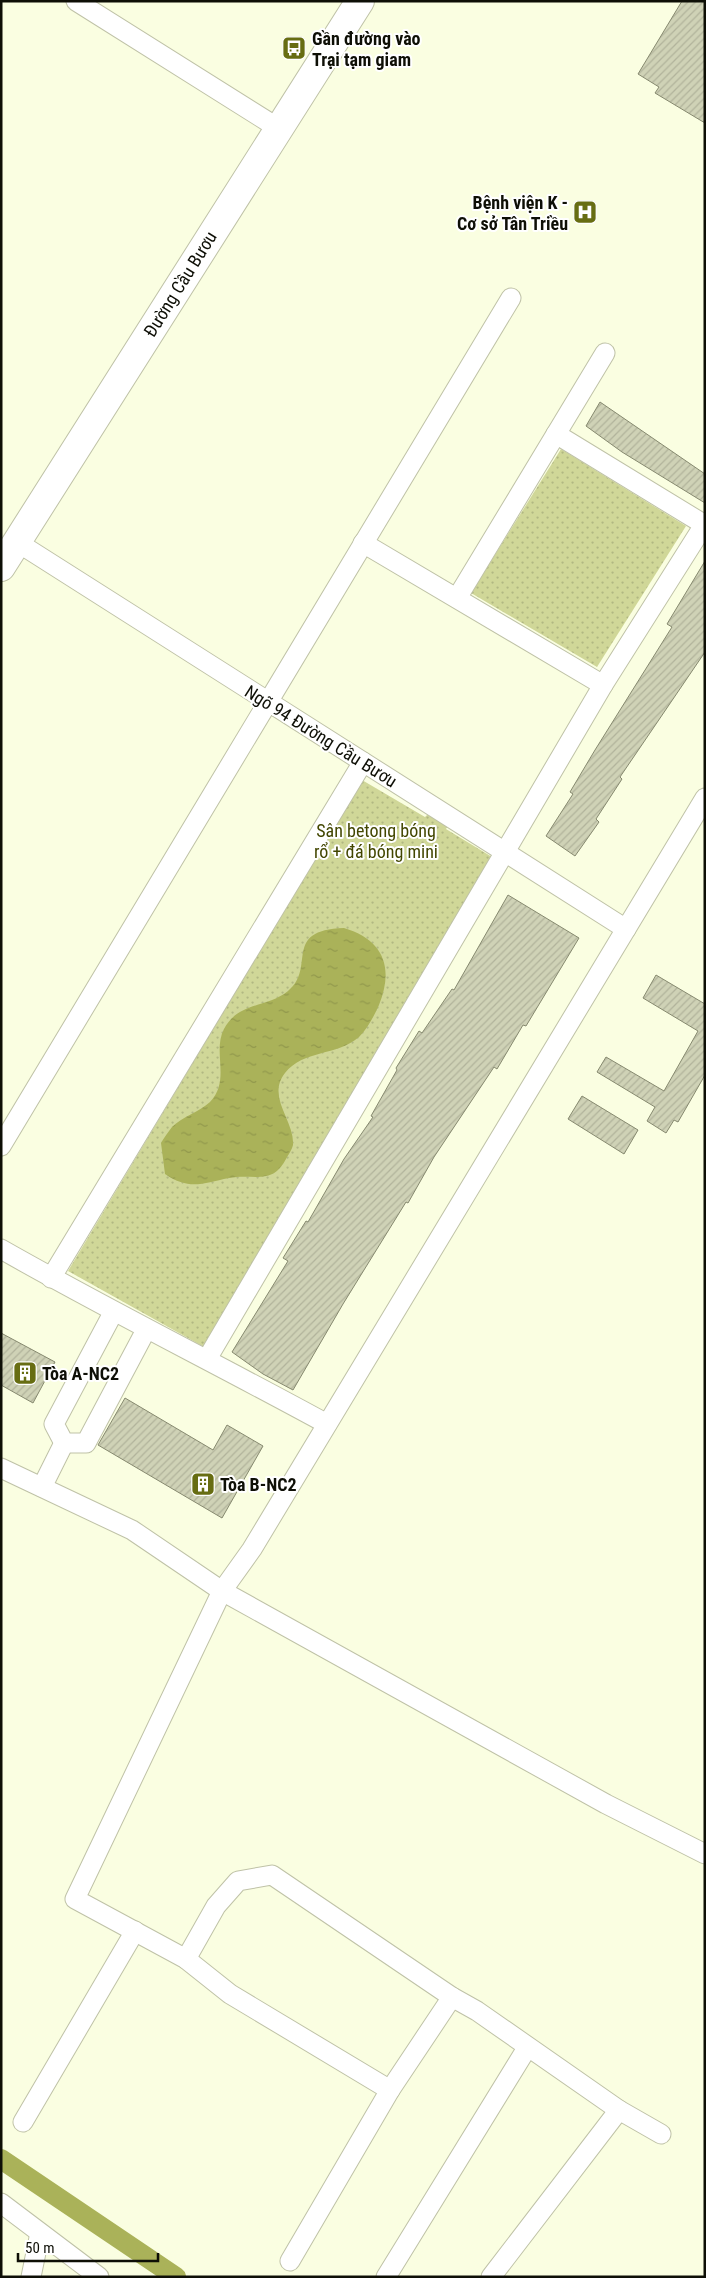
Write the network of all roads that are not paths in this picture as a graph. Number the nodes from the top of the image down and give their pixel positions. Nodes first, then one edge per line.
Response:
1 (76, 1) edge
2 (360, 1) edge
3 (278, 128) junction
4 (511, 298) dead end
5 (605, 353) dead end
6 (556, 434) junction
7 (704, 525) edge
8 (17, 542) junction
9 (364, 542) junction
10 (1, 568) edge
11 (457, 598) junction
12 (603, 685) junction
13 (267, 701) junction
14 (363, 762) junction
15 (705, 798) edge
16 (504, 851) junction
17 (626, 929) junction
18 (1, 1146) edge
19 (1, 1249) edge
20 (51, 1278) junction
21 (113, 1312) junction
22 (146, 1330) junction
23 (207, 1359) junction
24 (327, 1424) junction
25 (64, 1443) junction
26 (1, 1468) edge
27 (42, 1488) junction
28 (222, 1591) junction
29 (705, 1854) edge
30 (135, 1931) junction
31 (186, 1959) junction
32 (452, 1997) junction
33 (527, 2048) junction
34 (390, 2090) junction
35 (619, 2110) junction
36 (23, 2122) dead end
37 (661, 2134) dead end
38 (1, 2203) edge
39 (40, 2233) junction
40 (290, 2262) dead end
41 (31, 2277) edge
42 (99, 2277) edge
43 (386, 2277) edge
44 (491, 2277) edge

1 - 3 street
2 - 3 main road, Đường Cầu Bươu
3 - 8 main road, Đường Cầu Bươu
4 - 9 street
5 - 6 street
6 - 7 street
6 - 11 street
7 - 12 street
8 - 10 main road, Đường Cầu Bươu
8 - 13 street, Ngõ 94 Đường Cầu Bươu
9 - 11 street
9 - 13 street
11 - 12 street
12 - 16 street
13 - 14 street, Ngõ 94 Đường Cầu Bươu
13 - 18 street
14 - 16 street, Ngõ 94 Đường Cầu Bươu
14 - 20 street
15 - 17 street
16 - 17 street, Ngõ 94 Đường Cầu Bươu
16 - 23 street
17 - 24 street
19 - 20 street
20 - 21 street
21 - 22 street
21 - 25 street
22 - 23 street
22 - 25 street
23 - 24 street
24 - 28 street
25 - 27 street
26 - 27 street
27 - 28 street
28 - 29 street
28 - 30 street
30 - 31 street
30 - 36 street
31 - 32 street
31 - 34 street
32 - 33 street
32 - 34 street
33 - 35 street
33 - 43 street
34 - 40 street
35 - 37 street
35 - 44 street
38 - 39 street
39 - 41 street
39 - 42 street

